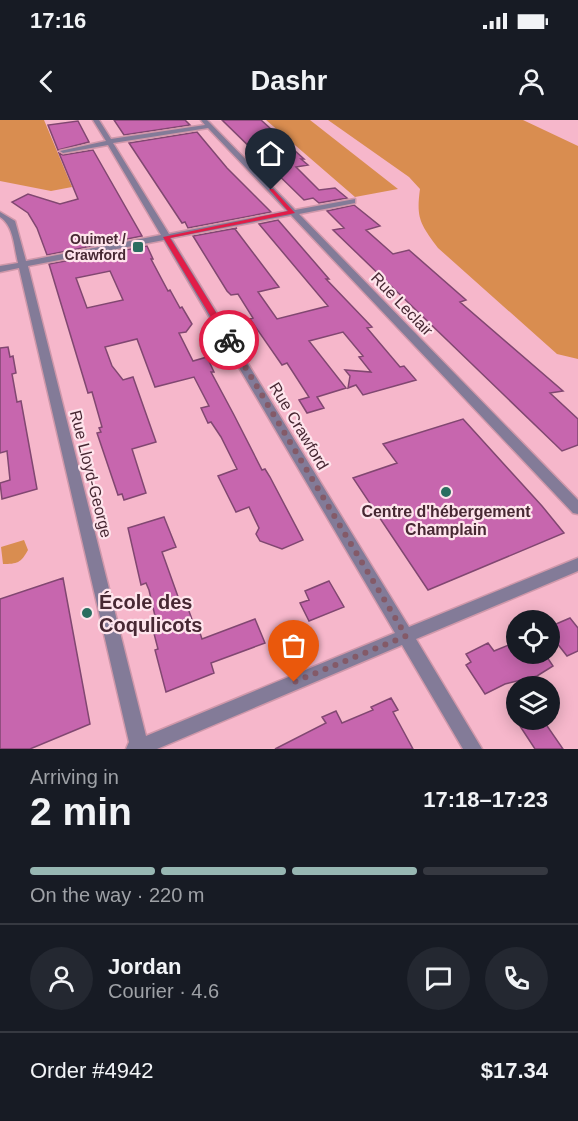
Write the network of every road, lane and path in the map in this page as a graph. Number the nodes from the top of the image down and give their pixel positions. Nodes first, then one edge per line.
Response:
1 (96, 120) edge
2 (207, 123) edge
3 (110, 142) junction
4 (63, 151) dead end
5 (352, 201) dead end
6 (292, 212) junction
7 (0, 214) edge
8 (166, 237) junction
9 (22, 264) junction
10 (0, 269) edge
11 (578, 509) edge
12 (578, 564) edge
13 (406, 636) junction
14 (138, 748) edge
15 (473, 749) edge

1 - 3 street, Rue Crawford
2 - 3 street
2 - 6 street, Rue Leclair
3 - 4 street
3 - 8 street, Rue Crawford
5 - 6 street
6 - 8 street
6 - 11 street, Rue Leclair
7 - 9 street, Rue Lloyd-George
8 - 9 street
8 - 13 street, Rue Crawford
9 - 10 street
9 - 14 street, Rue Lloyd-George
12 - 13 street
13 - 14 street
13 - 15 street, Rue Crawford

